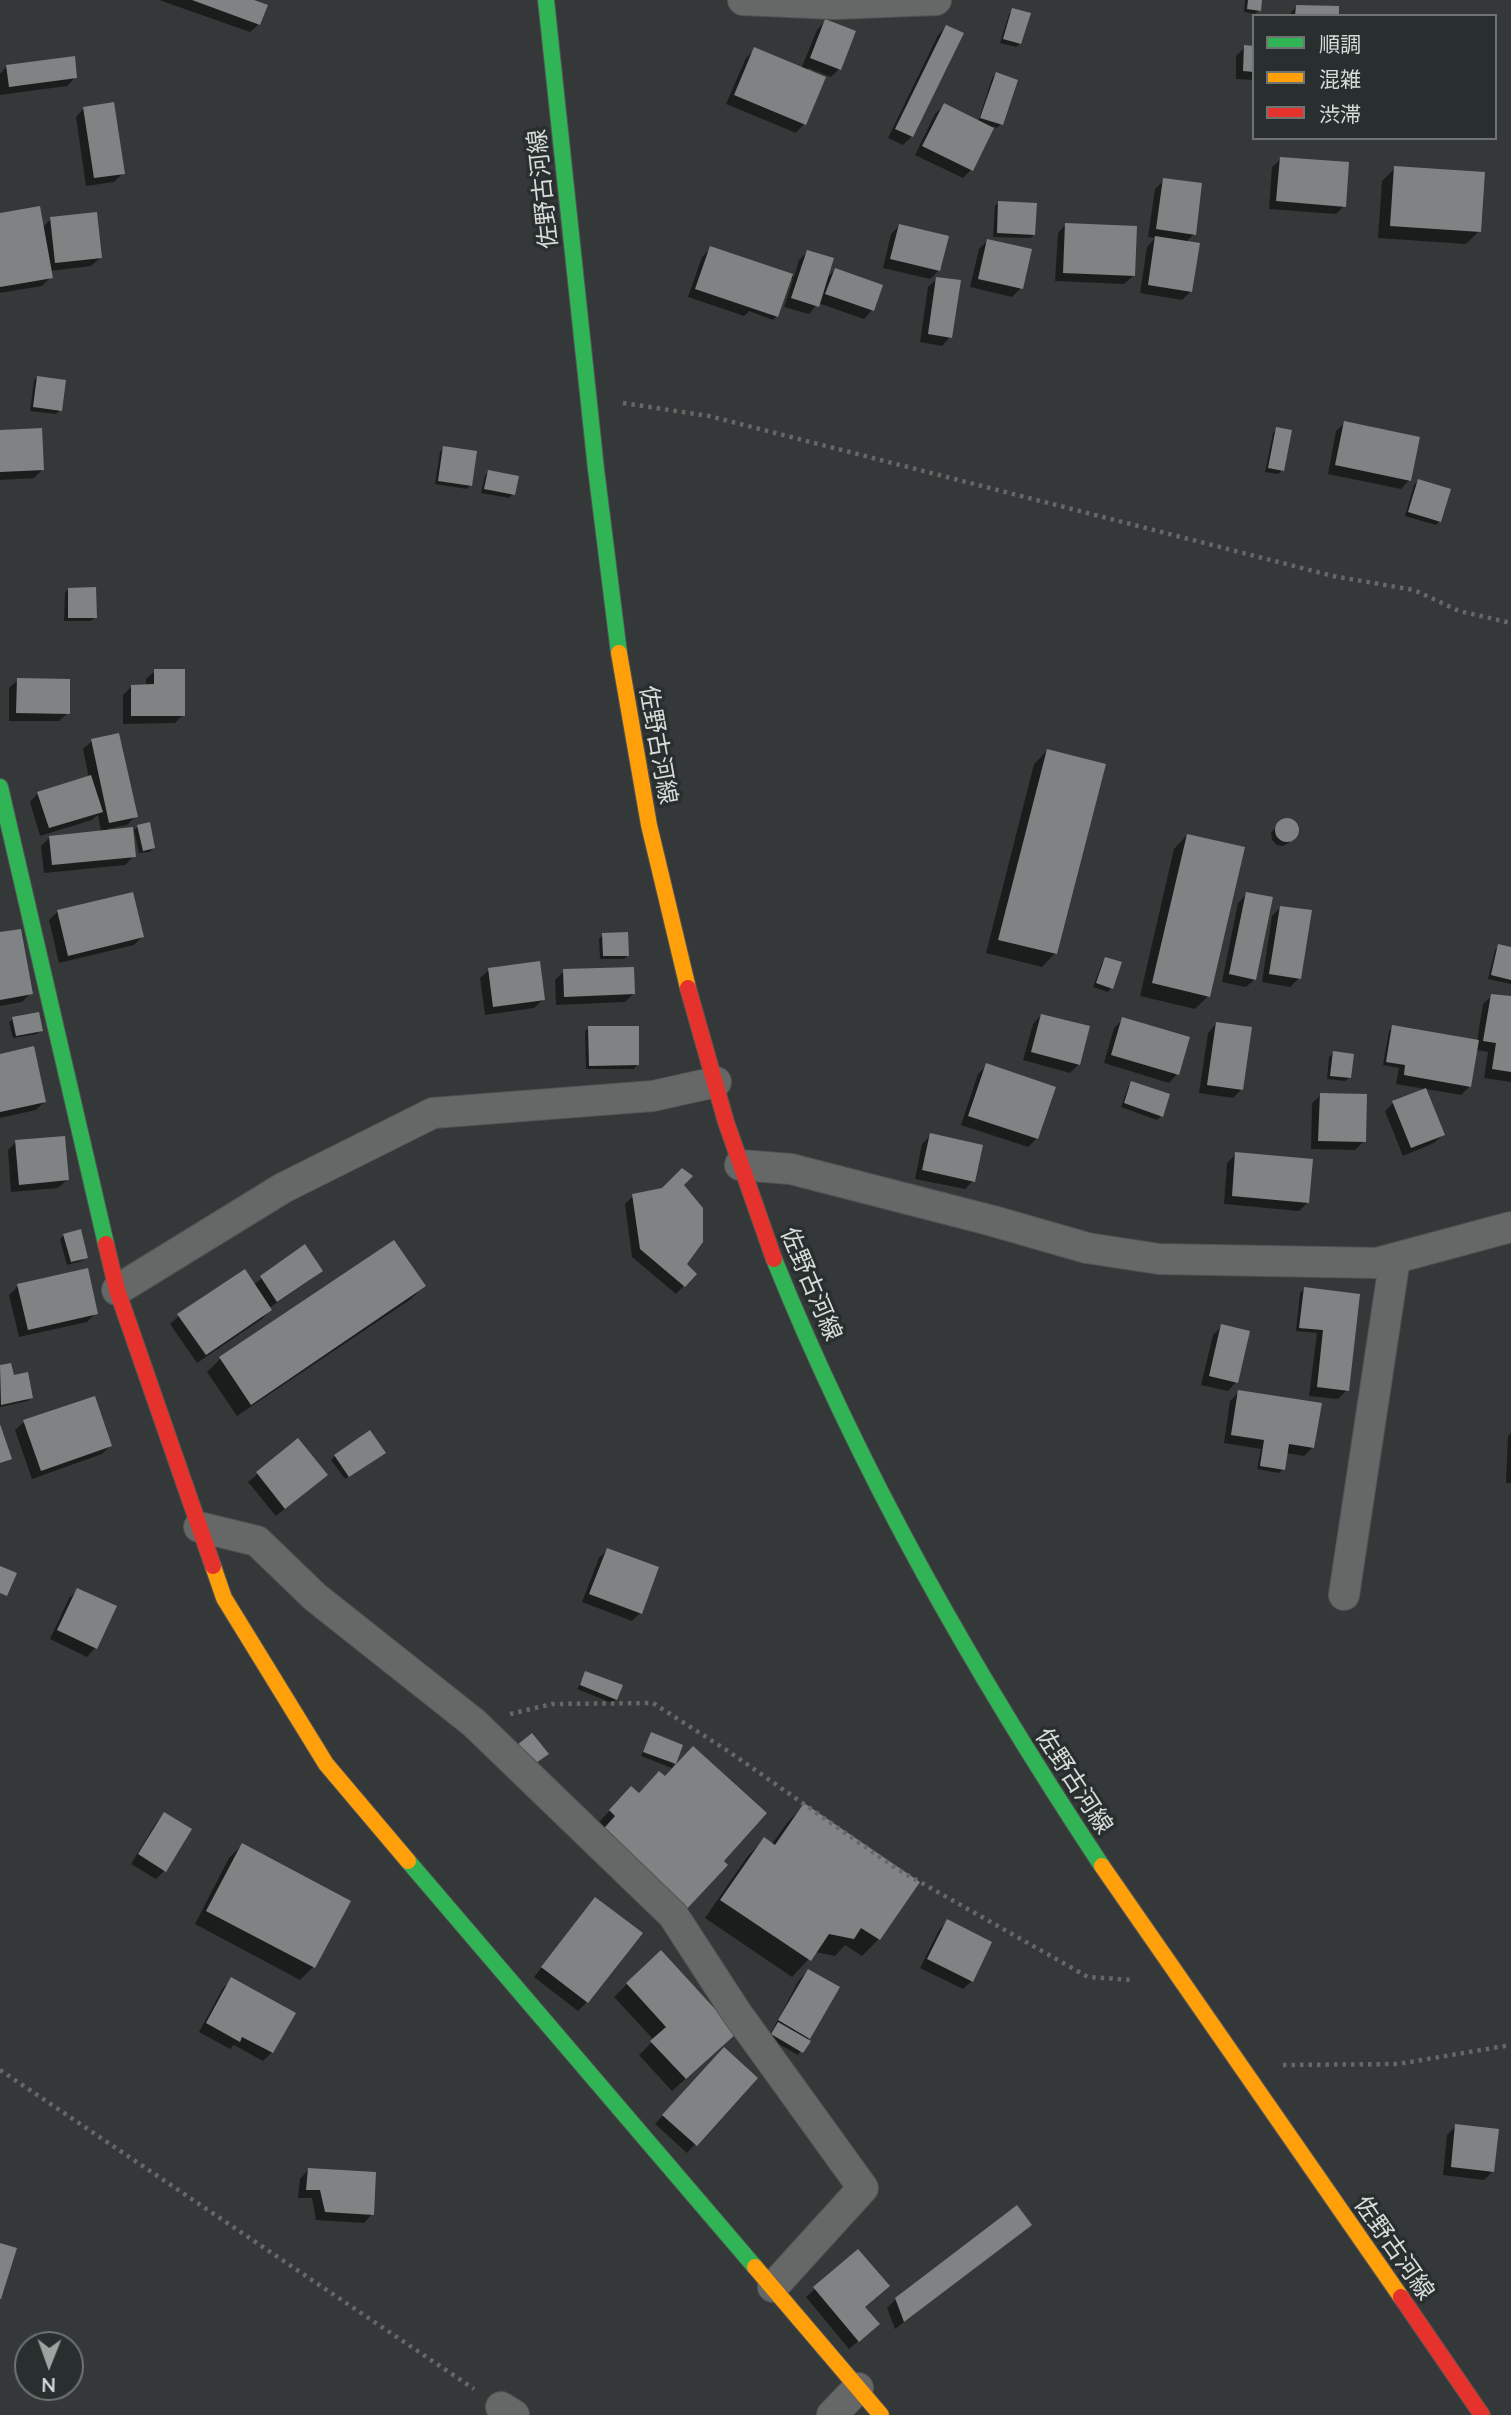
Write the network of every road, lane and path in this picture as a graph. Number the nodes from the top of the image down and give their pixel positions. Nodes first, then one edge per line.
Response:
1 (546, 0) edge
2 (743, 0) edge
3 (936, 0) edge
4 (588, 398) junction
5 (1511, 623) edge
6 (0, 788) edge
7 (716, 1082) junction
8 (740, 1165) junction
9 (1511, 1227) edge
10 (1395, 1258) junction
11 (117, 1290) junction
12 (199, 1527) junction
13 (1344, 1595) dead end
14 (474, 1723) junction
15 (1181, 1984) junction
16 (1511, 2045) edge
17 (1240, 2067) junction
18 (0, 2070) edge
19 (773, 2287) junction
20 (858, 2388) junction
21 (508, 2411) edge
22 (832, 2415) edge
23 (881, 2415) edge
24 (1482, 2415) edge

1 - 4 main road, 佐野古河線
2 - 3 street
4 - 5 path
4 - 7 main road, 佐野古河線
6 - 11 main road
7 - 8 main road, 佐野古河線
7 - 11 street
8 - 10 street
8 - 15 main road, 佐野古河線
9 - 10 street
10 - 13 street
11 - 12 main road
12 - 14 street
12 - 19 main road
14 - 15 path
14 - 19 street
15 - 17 main road, 佐野古河線
16 - 17 path
17 - 24 main road, 佐野古河線
18 - 21 path
19 - 20 main road
20 - 22 street
20 - 23 main road

